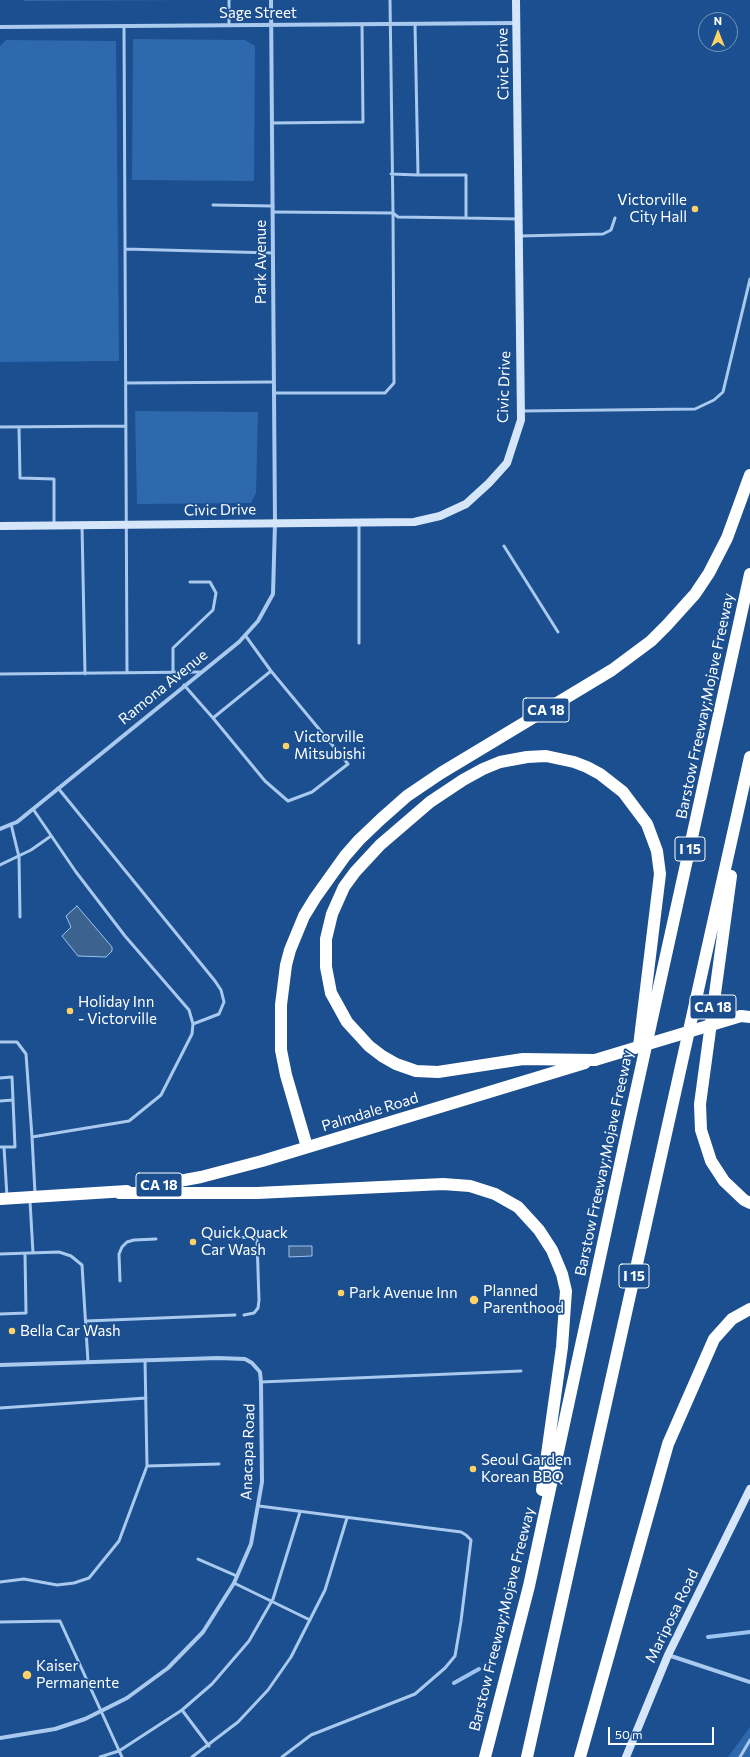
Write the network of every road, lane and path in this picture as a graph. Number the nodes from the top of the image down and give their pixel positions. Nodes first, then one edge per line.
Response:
1 (229, 0) edge
2 (271, 0) edge
3 (390, 0) edge
4 (516, 0) edge
5 (516, 23) junction
6 (362, 24) junction
7 (391, 24) junction
8 (415, 24) junction
9 (229, 25) junction
10 (272, 25) junction
11 (124, 26) junction
12 (0, 27) edge
13 (272, 123) junction
14 (391, 174) junction
15 (418, 174) junction
16 (213, 205) dead end
17 (273, 206) junction
18 (273, 212) junction
19 (393, 213) junction
20 (466, 218) junction
21 (615, 218) dead end
22 (518, 219) junction
23 (518, 236) junction
24 (125, 250) junction
25 (273, 253) junction
26 (750, 279) edge
27 (274, 382) junction
28 (126, 383) junction
29 (274, 393) junction
30 (520, 411) junction
31 (126, 426) junction
32 (0, 427) edge
33 (19, 427) junction
34 (750, 475) edge
35 (359, 522) junction
36 (275, 523) junction
37 (82, 525) junction
38 (127, 525) junction
39 (0, 526) edge
40 (54, 526) junction
41 (504, 546) dead end
42 (750, 574) edge
43 (190, 582) dead end
44 (558, 632) dead end
45 (245, 635) junction
46 (359, 643) dead end
47 (271, 671) junction
48 (173, 672) junction
49 (200, 672) junction
50 (127, 673) junction
51 (0, 674) edge
52 (85, 674) junction
53 (184, 685) junction
54 (213, 718) junction
55 (750, 757) edge
56 (58, 788) junction
57 (742, 794) junction
58 (33, 809) junction
59 (11, 824) junction
60 (0, 829) edge
61 (52, 836) junction
62 (19, 857) junction
63 (0, 865) edge
64 (20, 917) dead end
65 (746, 1016) edge
66 (193, 1024) junction
67 (0, 1042) edge
68 (595, 1060) junction
69 (0, 1078) edge
70 (13, 1100) junction
71 (0, 1101) edge
72 (629, 1123) junction
73 (32, 1137) junction
74 (2, 1147) edge
75 (307, 1148) junction
76 (119, 1193) junction
77 (32, 1197) junction
78 (3, 1198) edge
79 (750, 1203) edge
80 (229, 1238) dead end
81 (156, 1239) dead end
82 (33, 1253) junction
83 (0, 1254) edge
84 (26, 1254) junction
85 (120, 1281) dead end
86 (750, 1309) edge
87 (0, 1314) edge
88 (235, 1315) dead end
89 (244, 1315) dead end
90 (86, 1321) junction
91 (145, 1360) junction
92 (88, 1362) junction
93 (0, 1365) edge
94 (521, 1371) dead end
95 (261, 1382) junction
96 (146, 1398) junction
97 (0, 1408) edge
98 (219, 1464) dead end
99 (147, 1466) junction
100 (750, 1489) edge
101 (259, 1506) junction
102 (300, 1512) junction
103 (347, 1518) junction
104 (198, 1559) dead end
105 (237, 1576) junction
106 (0, 1582) edge
107 (234, 1582) junction
108 (529, 1586) junction
109 (271, 1602) junction
110 (310, 1620) junction
111 (0, 1622) edge
112 (668, 1655) junction
113 (750, 1682) edge
114 (182, 1710) junction
115 (101, 1712) junction
116 (0, 1738) edge
117 (750, 1740) edge
118 (208, 1746) junction
119 (119, 1751) junction
120 (100, 1757) edge
121 (122, 1757) edge
122 (192, 1757) edge
123 (282, 1757) edge
124 (485, 1757) edge
125 (527, 1757) edge
126 (580, 1757) edge
127 (626, 1757) edge
128 (740, 1757) edge

1 - 9 lane
2 - 10 street, Park Avenue
3 - 7 lane
4 - 5 street, Civic Drive
5 - 8 street, Sage Street
5 - 22 street, Civic Drive
6 - 7 street, Sage Street
6 - 10 street, Sage Street
6 - 13 lane
7 - 8 street, Sage Street
7 - 14 lane
8 - 15 lane
9 - 10 street, Sage Street
9 - 11 street, Sage Street
10 - 13 street, Park Avenue
11 - 12 street, Sage Street
11 - 24 lane
13 - 17 street, Park Avenue
14 - 15 lane
14 - 19 lane
15 - 20 lane
16 - 17 lane
17 - 18 street, Park Avenue
18 - 19 lane
18 - 25 street, Park Avenue
19 - 20 lane
19 - 29 lane
20 - 22 lane
21 - 23 lane
22 - 23 street, Civic Drive
23 - 30 street, Civic Drive
24 - 25 lane
24 - 28 lane
25 - 27 street, Park Avenue
26 - 30 lane
27 - 28 lane
27 - 29 street, Park Avenue
28 - 31 lane
29 - 36 street, Park Avenue
30 - 35 street, Civic Drive
31 - 33 lane
31 - 38 lane
32 - 33 lane
33 - 40 lane
34 - 75 highway, CA 18
35 - 36 street, Civic Drive
35 - 46 lane
36 - 38 street, Civic Drive
36 - 45 street, Ramona Avenue
37 - 38 street, Civic Drive
37 - 40 street, Civic Drive
37 - 52 lane
38 - 50 lane
39 - 40 street, Civic Drive
41 - 44 lane
42 - 72 highway, Barstow Freeway;Mojave Freeway / I 15
43 - 48 lane
45 - 47 lane
45 - 49 street, Ramona Avenue
47 - 54 lane
47 - 54 lane
48 - 49 lane
48 - 50 lane
49 - 53 street, Ramona Avenue
50 - 52 lane
51 - 52 lane
53 - 54 lane
53 - 56 street, Ramona Avenue
55 - 57 highway, I 15
56 - 58 street, Ramona Avenue
56 - 66 lane
57 - 79 highway, CA 18
57 - 125 highway, I 15
58 - 59 street, Ramona Avenue
58 - 61 lane
59 - 60 street, Ramona Avenue
59 - 62 lane
61 - 62 lane
61 - 66 lane
62 - 63 lane
62 - 64 lane
65 - 68 highway, Palmdale Road, bridge
66 - 73 lane
67 - 73 lane
68 - 72 highway
68 - 75 highway, Palmdale Road / CA 18
69 - 70 lane
70 - 71 lane
70 - 74 lane
72 - 108 highway, Barstow Freeway;Mojave Freeway / I 15
73 - 77 lane
74 - 78 lane
75 - 76 highway, Palmdale Road / CA 18
76 - 77 highway, Palmdale Road / CA 18
76 - 108 highway
77 - 78 highway, Palmdale Road / CA 18
77 - 82 lane
80 - 89 lane
81 - 85 lane
82 - 84 lane
82 - 90 lane
83 - 84 lane
84 - 87 lane
86 - 126 highway
88 - 90 lane
90 - 92 lane
91 - 92 street
91 - 95 street, Anacapa Road
91 - 96 lane
92 - 93 street
94 - 95 lane
95 - 101 street, Anacapa Road
96 - 97 lane
96 - 99 lane
98 - 99 lane
99 - 106 lane
100 - 112 street, Mariposa Road
101 - 102 lane
101 - 105 street, Anacapa Road
102 - 103 lane
102 - 109 lane
103 - 110 lane
103 - 123 lane
104 - 105 lane
105 - 107 street, Anacapa Road
107 - 109 lane
107 - 115 street, Anacapa Road
108 - 124 highway, Barstow Freeway;Mojave Freeway / I 15
109 - 110 lane
109 - 114 lane
110 - 118 lane
111 - 115 lane
112 - 113 street
112 - 127 street, Mariposa Road
114 - 118 lane
114 - 119 lane
115 - 116 street, Anacapa Road
115 - 119 lane
117 - 128 lane
118 - 122 lane
119 - 120 lane
119 - 121 lane

